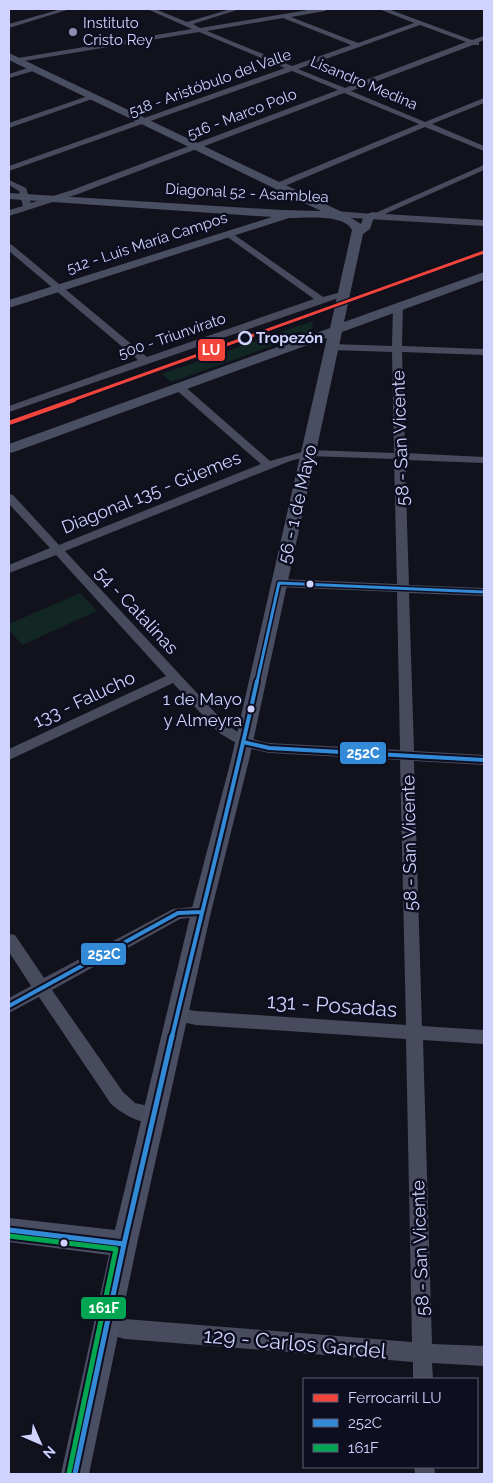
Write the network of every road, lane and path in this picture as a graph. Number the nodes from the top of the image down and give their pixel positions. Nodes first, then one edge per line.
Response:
1 (66, 9) edge
2 (150, 9) edge
3 (237, 9) edge
4 (265, 9) edge
5 (324, 9) edge
6 (382, 9) edge
7 (283, 16) junction
8 (420, 23) junction
9 (188, 24) junction
10 (9, 26) edge
11 (199, 29) junction
12 (142, 38) junction
13 (484, 38) edge
14 (474, 42) junction
15 (357, 45) junction
16 (484, 46) edge
17 (13, 58) edge
18 (34, 68) junction
19 (292, 68) junction
20 (9, 76) edge
21 (345, 90) junction
22 (94, 97) junction
23 (484, 100) edge
24 (143, 121) junction
25 (426, 124) junction
26 (9, 126) edge
27 (196, 147) junction
28 (484, 149) edge
29 (484, 167) edge
30 (9, 170) edge
31 (9, 182) edge
32 (277, 186) junction
33 (9, 196) edge
34 (57, 198) junction
35 (306, 200) junction
36 (27, 202) junction
37 (270, 212) junction
38 (9, 213) edge
39 (295, 214) junction
40 (336, 214) junction
41 (373, 216) junction
42 (484, 222) edge
43 (358, 232) junction
44 (229, 234) junction
45 (9, 247) edge
46 (484, 276) edge
47 (58, 288) junction
48 (345, 294) junction
49 (320, 300) junction
50 (9, 304) edge
51 (398, 306) junction
52 (336, 329) junction
53 (332, 347) junction
54 (397, 349) junction
55 (484, 352) edge
56 (145, 361) junction
57 (178, 386) junction
58 (9, 409) edge
59 (9, 449) edge
60 (309, 453) junction
61 (401, 457) junction
62 (484, 460) edge
63 (267, 464) junction
64 (9, 497) edge
65 (57, 550) junction
66 (9, 569) edge
67 (279, 583) junction
68 (404, 589) junction
69 (484, 592) edge
70 (175, 678) junction
71 (243, 742) junction
72 (9, 755) edge
73 (408, 756) junction
74 (484, 760) edge
75 (200, 912) junction
76 (9, 940) edge
77 (42, 988) junction
78 (9, 1006) edge
79 (178, 1016) junction
80 (414, 1033) junction
81 (484, 1037) edge
82 (155, 1114) junction
83 (9, 1230) edge
84 (124, 1244) junction
85 (106, 1325) junction
86 (422, 1353) junction
87 (484, 1356) edge
88 (423, 1378) edge
89 (75, 1474) edge

1 - 10 street
2 - 9 street, Lisandro Medina
3 - 9 street
4 - 7 street
5 - 7 street
6 - 8 street
7 - 11 street
7 - 15 street
8 - 14 street
8 - 15 street, 518 - Aristóbulo del Valle
9 - 11 street, Lisandro Medina
9 - 12 street
11 - 12 street
11 - 19 street, Lisandro Medina
12 - 17 street
13 - 14 street, 516 - Marco Polo
14 - 16 street
14 - 21 street, 516 - Marco Polo
15 - 19 street, 518 - Aristóbulo del Valle
17 - 18 main road
18 - 20 street
18 - 22 main road
19 - 21 street, Lisandro Medina
19 - 24 street, 518 - Aristóbulo del Valle
21 - 25 street, Lisandro Medina
21 - 27 street, 516 - Marco Polo
22 - 24 main road
22 - 26 street
23 - 25 street
24 - 27 main road
24 - 30 street, 518 - Aristóbulo del Valle
25 - 28 street, Lisandro Medina
25 - 32 street
27 - 32 street
27 - 34 street, 516 - Marco Polo
29 - 41 street
31 - 36 street
32 - 35 main road
33 - 36 main road, Diagonal 52 - Asamblea
34 - 36 main road, Diagonal 52 - Asamblea
34 - 37 main road, Diagonal 52 - Asamblea
35 - 37 main road
35 - 40 main road
36 - 38 street
37 - 39 main road, Diagonal 52 - Asamblea
39 - 40 main road, Diagonal 52 - Asamblea
39 - 44 main road, 512 - Luis María Campos
40 - 41 street, Diagonal 52 - Asamblea
40 - 43 street
41 - 42 street, Diagonal 52 - Asamblea
41 - 43 main road
43 - 48 main road, 56 - 1 de Mayo
44 - 47 street, 512 - Luis María Campos
44 - 49 street
45 - 47 street
46 - 51 main road
47 - 50 main road, 512 - Luis María Campos
47 - 56 street
48 - 49 street, 500 - Triunvirato
48 - 52 main road, 56 - 1 de Mayo
49 - 56 street, 500 - Triunvirato
51 - 52 main road
51 - 54 street, 58 - San Vicente
52 - 53 main road, 56 - 1 de Mayo
52 - 57 main road
53 - 54 street
53 - 60 main road, 56 - 1 de Mayo
54 - 55 street
54 - 61 street, 58 - San Vicente
56 - 58 street, 500 - Triunvirato
57 - 59 main road
57 - 63 street
60 - 61 street, Diagonal 135 - Güemes
60 - 63 street, Diagonal 135 - Güemes
60 - 67 main road, 56 - 1 de Mayo
61 - 62 street, Diagonal 135 - Güemes
61 - 68 street, 58 - San Vicente
63 - 65 street, Diagonal 135 - Güemes
64 - 65 street, 54 - Catalinas
65 - 66 street, Diagonal 135 - Güemes
65 - 70 street, 54 - Catalinas
67 - 68 street
67 - 71 main road, 56 - 1 de Mayo
68 - 69 street
68 - 73 street, 58 - San Vicente
70 - 71 street, 54 - Catalinas
70 - 72 street, 133 - Falucho
71 - 73 street
71 - 75 main road, 56 - 1 de Mayo
73 - 74 street
73 - 80 street, 58 - San Vicente
75 - 77 street
75 - 79 main road, 56 - 1 de Mayo
76 - 77 street
77 - 78 street
77 - 82 street
79 - 80 street, 131 - Posadas
79 - 82 main road, 56 - 1 de Mayo
80 - 81 street, 131 - Posadas
80 - 86 street, 58 - San Vicente
82 - 84 main road, 56 - 1 de Mayo
83 - 84 main road
84 - 85 main road, 56 - 1 de Mayo
85 - 86 street, 129 - Carlos Gardel
85 - 89 main road, 56 - 1 de Mayo
86 - 87 street, 129 - Carlos Gardel
86 - 88 street, 58 - San Vicente

